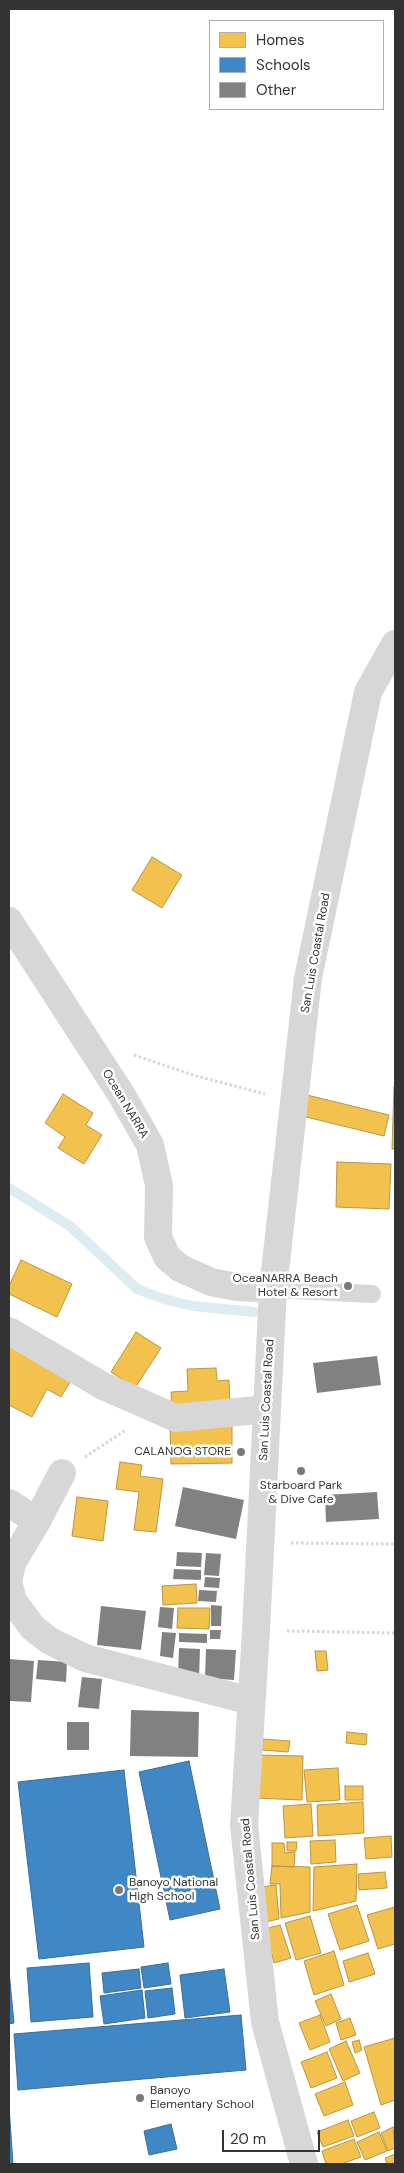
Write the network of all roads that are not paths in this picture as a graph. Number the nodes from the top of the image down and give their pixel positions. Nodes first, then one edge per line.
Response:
1 (395, 644) edge
2 (9, 921) edge
3 (273, 1289) junction
4 (372, 1294) dead end
5 (9, 1331) edge
6 (267, 1410) junction
7 (62, 1473) road end
8 (9, 1503) edge
9 (37, 1521) junction
10 (9, 1577) edge
11 (9, 1585) edge
12 (251, 1701) junction
13 (304, 2164) edge

1 - 3 street, San Luis Coastal Road
2 - 3 street, Ocean NARRA
3 - 4 lane
3 - 6 street, San Luis Coastal Road
5 - 6 street
6 - 12 street, San Luis Coastal Road
7 - 9 street
8 - 9 street
9 - 10 street
11 - 12 street
12 - 13 street, San Luis Coastal Road

